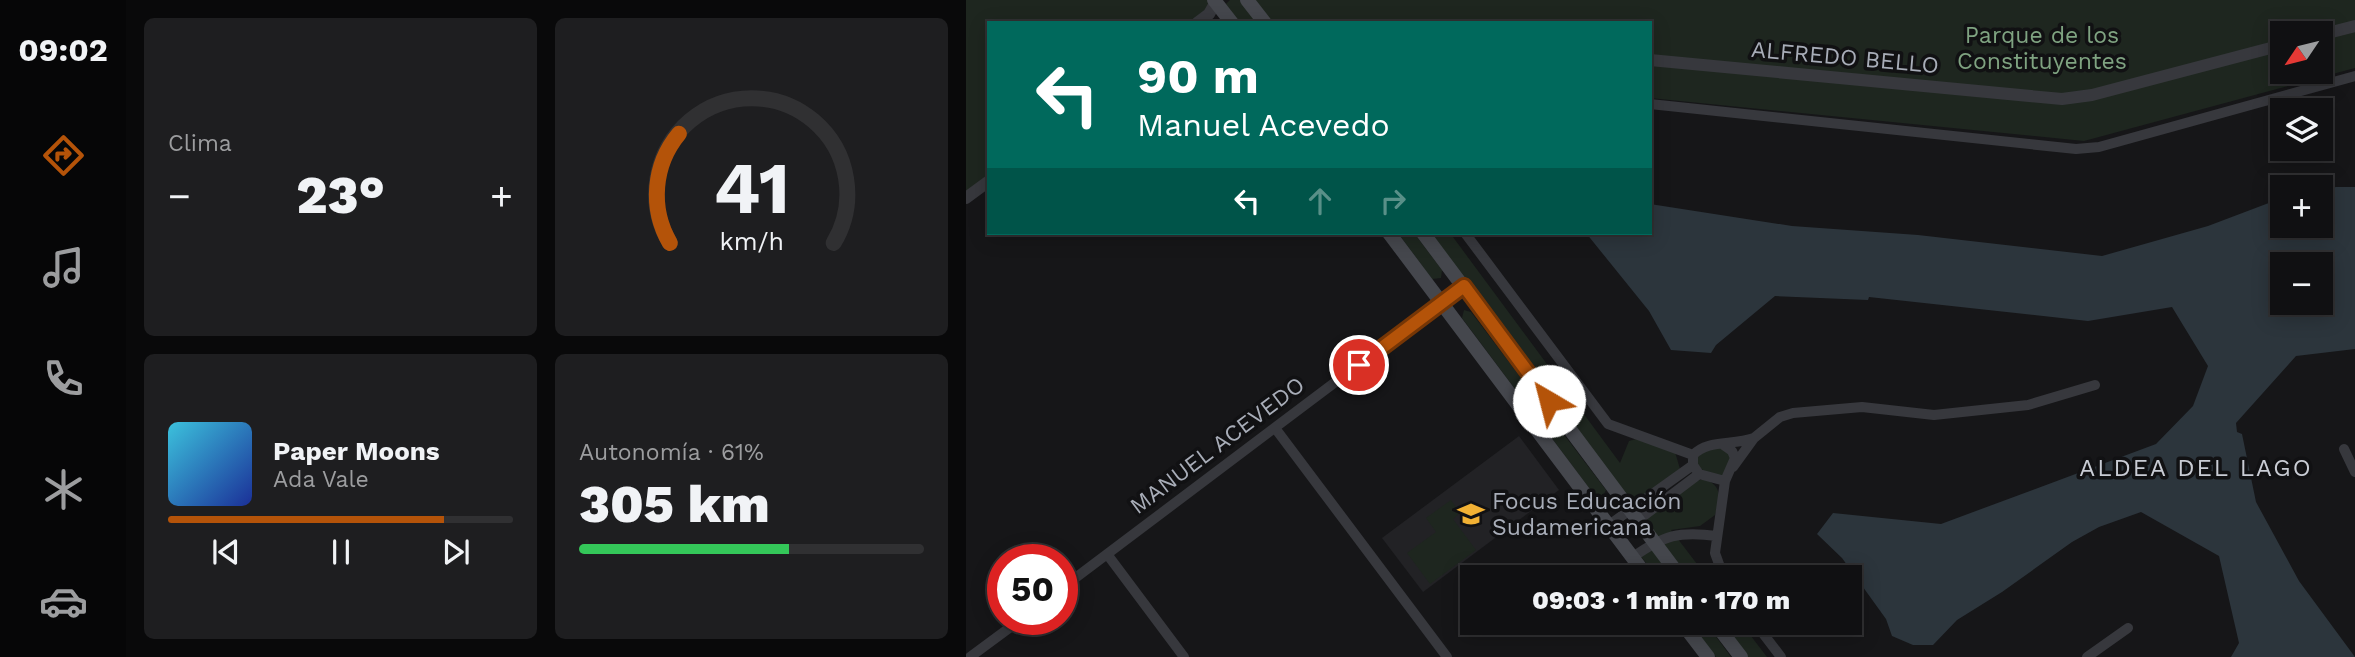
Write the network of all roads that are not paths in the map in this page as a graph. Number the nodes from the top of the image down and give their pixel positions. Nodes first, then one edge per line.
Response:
1 (1247, 0) edge
2 (1216, 1) edge
3 (1200, 21) edge
4 (1231, 21) edge
5 (1263, 21) edge
6 (2355, 26) edge
7 (2333, 32) edge
8 (2270, 48) edge
9 (1652, 60) edge
10 (2355, 76) edge
11 (1652, 104) edge
12 (987, 182) edge
13 (966, 198) edge
14 (1391, 235) edge
15 (1425, 235) edge
16 (1466, 235) edge
17 (1464, 286) junction
18 (1442, 303) junction
19 (2095, 385) dead end
20 (1275, 428) junction
21 (1754, 438) junction
22 (1722, 444) junction
23 (2344, 449) dead end
24 (1695, 465) junction
25 (1733, 467) junction
26 (2355, 472) edge
27 (1725, 481) junction
28 (1634, 515) junction
29 (1613, 531) junction
30 (1717, 536) junction
31 (1654, 541) junction
32 (1107, 554) junction
33 (1633, 557) junction
34 (1639, 565) edge
35 (1672, 565) edge
36 (1719, 565) edge
37 (1078, 576) edge
38 (2128, 628) dead end
39 (1000, 635) edge
40 (1691, 635) edge
41 (1724, 635) edge
42 (1764, 635) edge
43 (970, 657) edge
44 (1184, 657) edge
45 (1447, 657) edge
46 (1708, 657) edge
47 (1741, 657) edge
48 (1781, 657) edge
49 (2087, 657) edge

1 - 5 main road
2 - 3 street
2 - 4 main road
6 - 7 street
8 - 9 street, ALFREDO BELLO
10 - 11 street
12 - 13 street
14 - 18 main road
15 - 17 main road
16 - 24 street
17 - 18 street, MANUEL ACEVEDO
17 - 28 main road
18 - 20 street, MANUEL ACEVEDO
18 - 29 main road
19 - 21 street
20 - 32 street, MANUEL ACEVEDO
20 - 45 street
21 - 22 street
21 - 25 street
22 - 24 street
22 - 25 street
23 - 26 street
24 - 27 street
24 - 28 street
25 - 27 street
27 - 30 street
28 - 29 street
28 - 31 main road
29 - 33 main road
30 - 31 street
30 - 36 street
31 - 33 street
31 - 35 main road
32 - 37 street, MANUEL ACEVEDO
32 - 44 street
33 - 34 main road
38 - 49 street
39 - 43 street
40 - 46 main road
41 - 47 main road
42 - 48 street

